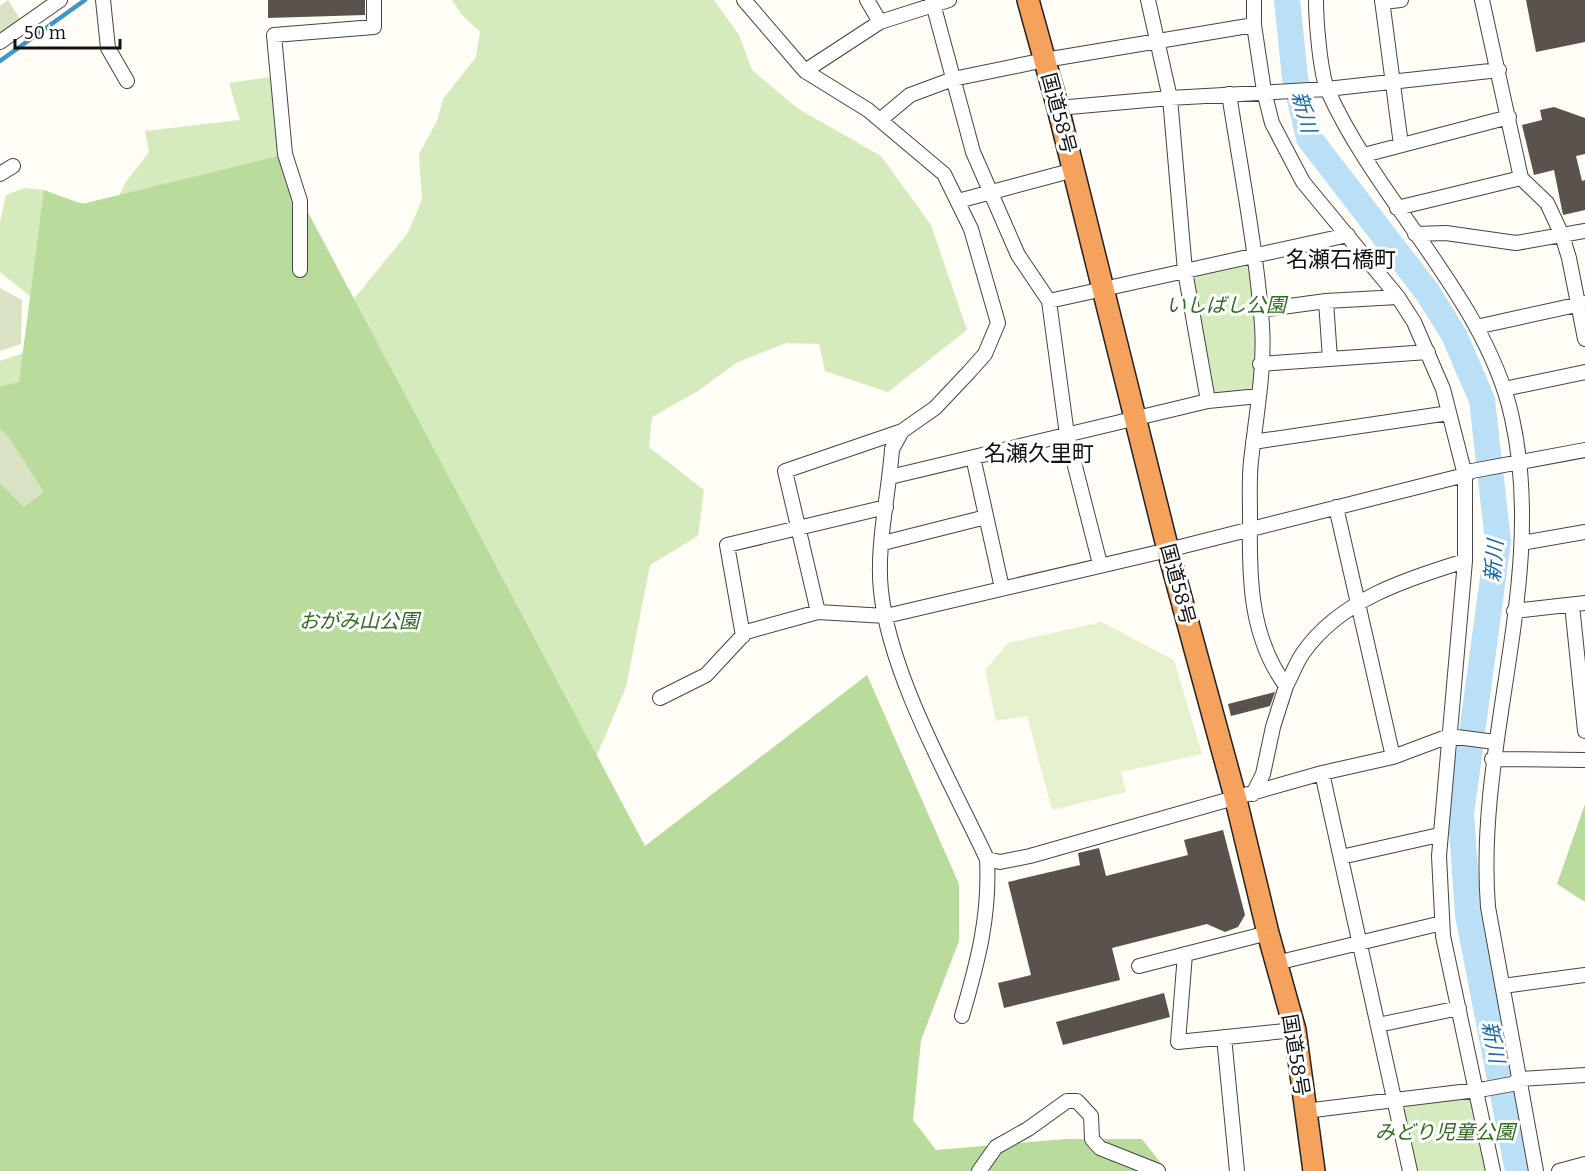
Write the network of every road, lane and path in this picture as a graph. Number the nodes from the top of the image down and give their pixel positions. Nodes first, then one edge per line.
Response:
1 (60, 0) edge
2 (103, 0) edge
3 (374, 0) edge
4 (744, 0) edge
5 (867, 0) edge
6 (949, 0) edge
7 (1028, 0) edge
8 (1148, 0) edge
9 (1254, 0) edge
10 (1316, 0) edge
11 (1401, 0) edge
12 (1482, 0) edge
13 (1382, 1) edge
14 (932, 2) edge
15 (880, 22) junction
16 (1254, 25) junction
17 (1158, 40) junction
18 (0, 42) edge
19 (1045, 60) junction
20 (1499, 70) junction
21 (805, 71) junction
22 (953, 79) junction
23 (127, 81) dead end
24 (1392, 82) junction
25 (1321, 88) junction
26 (1268, 91) junction
27 (1229, 94) junction
28 (1170, 98) junction
29 (1058, 108) junction
30 (1509, 117) junction
31 (880, 120) junction
32 (1401, 145) junction
33 (1364, 155) junction
34 (13, 165) dead end
35 (1074, 170) junction
36 (0, 174) edge
37 (1521, 178) junction
38 (991, 193) junction
39 (958, 201) junction
40 (1397, 208) junction
41 (1585, 231) edge
42 (1415, 234) junction
43 (1348, 235) junction
44 (1562, 235) junction
45 (1255, 256) junction
46 (300, 270) dead end
47 (1185, 271) junction
48 (1104, 289) junction
49 (1398, 297) junction
50 (1049, 301) junction
51 (1326, 302) junction
52 (1582, 304) edge
53 (1260, 310) junction
54 (1476, 327) junction
55 (1585, 339) edge
56 (1428, 352) junction
57 (1330, 359) junction
58 (1260, 364) junction
59 (1585, 372) edge
60 (1504, 389) junction
61 (1259, 396) junction
62 (1208, 401) junction
63 (1449, 413) junction
64 (1137, 419) junction
65 (902, 431) junction
66 (1067, 435) junction
67 (1254, 442) junction
68 (1585, 450) edge
69 (973, 457) junction
70 (1516, 463) junction
71 (1468, 473) junction
72 (890, 477) junction
73 (886, 507) junction
74 (1336, 507) junction
75 (986, 517) junction
76 (1250, 528) junction
77 (798, 529) junction
78 (1585, 532) edge
79 (883, 543) junction
80 (1522, 543) junction
81 (1168, 550) junction
82 (1465, 561) junction
83 (1100, 564) junction
84 (1002, 588) junction
85 (1358, 603) junction
86 (1579, 604) edge
87 (1514, 611) junction
88 (818, 612) junction
89 (886, 616) junction
90 (743, 636) junction
91 (1286, 686) junction
92 (660, 698) dead end
93 (1585, 731) edge
94 (1449, 736) junction
95 (1495, 742) junction
96 (1393, 757) junction
97 (1492, 759) junction
98 (1585, 760) edge
99 (1322, 773) junction
100 (1245, 797) junction
101 (1439, 835) junction
102 (1341, 857) junction
103 (987, 859) junction
104 (1442, 923) junction
105 (1268, 933) junction
106 (1360, 942) junction
107 (1185, 954) junction
108 (1276, 963) junction
109 (1139, 966) dead end
110 (1585, 975) edge
111 (1503, 986) junction
112 (1459, 1008) junction
113 (962, 1016) dead end
114 (1378, 1025) junction
115 (1295, 1030) junction
116 (1224, 1037) junction
117 (1585, 1075) edge
118 (1516, 1082) junction
119 (1481, 1089) junction
120 (1395, 1101) junction
121 (1305, 1111) junction
122 (1585, 1164) edge
123 (979, 1171) edge
124 (1158, 1171) edge
125 (1237, 1171) edge
126 (1314, 1171) edge
127 (1410, 1171) edge
128 (1493, 1171) edge
129 (1536, 1171) edge
130 (1558, 1171) edge

1 - 18 street
2 - 23 street
3 - 46 street
4 - 21 street
5 - 15 street
6 - 14 street
7 - 19 highway, 国道58号
8 - 17 street
9 - 16 street
10 - 25 street
11 - 13 street
12 - 20 street
13 - 24 street
14 - 15 street
14 - 22 street
15 - 21 street
16 - 17 street
16 - 26 street
17 - 19 street
17 - 28 street
19 - 22 street
19 - 29 highway, 国道58号
20 - 24 street
20 - 30 street
21 - 31 street
22 - 31 street
22 - 38 street
24 - 25 street
24 - 32 street
25 - 26 street
25 - 33 street
26 - 27 street
26 - 43 street
27 - 28 street
27 - 45 street
28 - 29 street
28 - 47 street
29 - 35 highway, 国道58号
30 - 32 street
30 - 37 street
31 - 39 street
32 - 33 street
33 - 40 street
34 - 36 street
35 - 38 street
35 - 48 highway, 国道58号
37 - 40 street
37 - 44 street
38 - 39 street
38 - 50 street
39 - 65 street
40 - 42 street
41 - 44 street
42 - 44 street
42 - 54 street
43 - 45 street
43 - 49 street
44 - 52 street
45 - 47 street
45 - 53 street
47 - 48 street
47 - 62 street
48 - 50 street
48 - 64 highway, 国道58号
49 - 51 street
49 - 56 street
50 - 66 street
51 - 53 street
51 - 57 street
52 - 54 street
52 - 55 street
53 - 58 street
54 - 60 street
56 - 57 street
56 - 63 street
57 - 58 street
58 - 61 street
59 - 60 street
60 - 70 street
61 - 62 street
61 - 67 street
62 - 64 street
63 - 67 street
63 - 71 street
64 - 66 street
64 - 81 highway, 国道58号
65 - 72 street
65 - 77 street
66 - 69 street
66 - 83 street
67 - 76 street
68 - 70 street
69 - 72 street
69 - 75 street
70 - 71 street
70 - 80 street
71 - 74 street
71 - 82 street
72 - 73 street
73 - 77 street
73 - 79 street
74 - 76 street
74 - 85 street
75 - 79 street
75 - 84 street
76 - 81 street
76 - 91 street
77 - 88 street
77 - 90 street
78 - 80 street
79 - 89 street
80 - 87 street
81 - 83 street
81 - 100 highway, 国道58号
82 - 85 street
82 - 94 street
83 - 84 street
84 - 89 street
85 - 91 street
85 - 96 street
86 - 87 street
86 - 93 street
87 - 95 street
88 - 89 street
88 - 90 street
89 - 103 street
90 - 92 street
91 - 100 street
94 - 95 street
94 - 96 street
94 - 101 street
95 - 97 street
96 - 99 street
97 - 98 street
97 - 111 street
99 - 100 street
99 - 102 street
100 - 103 street
100 - 105 highway, 国道58号
101 - 102 street
101 - 104 street
102 - 106 street
103 - 113 street
104 - 106 street
104 - 112 street
105 - 107 street
105 - 108 highway, 国道58号
106 - 108 street
106 - 114 street
107 - 109 street
107 - 116 street
108 - 115 highway, 国道58号
110 - 111 street
111 - 118 street
112 - 114 street
112 - 119 street
114 - 120 street
115 - 116 street
115 - 121 highway, 国道58号
116 - 125 street
117 - 118 street
118 - 119 street
118 - 129 street
119 - 120 street
119 - 128 street
120 - 121 street
120 - 127 street
121 - 126 highway, 国道58号
122 - 130 street
123 - 124 street

